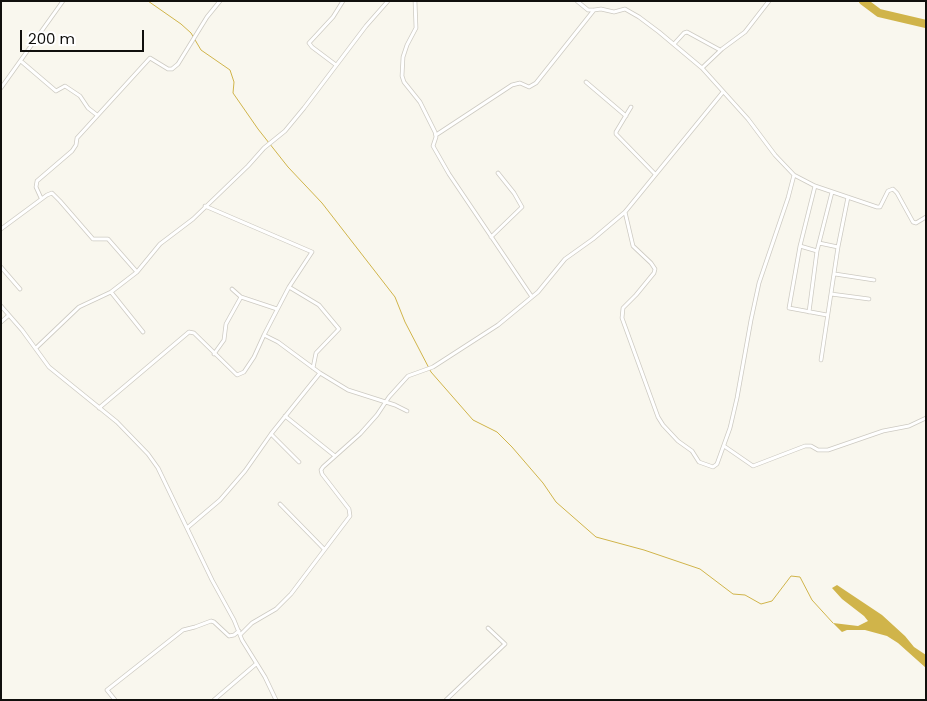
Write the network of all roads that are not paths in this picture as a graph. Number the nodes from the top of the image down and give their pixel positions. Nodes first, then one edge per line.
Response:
1 (63, 1) edge
2 (220, 1) edge
3 (343, 1) edge
4 (388, 1) edge
5 (415, 1) edge
6 (578, 1) edge
7 (769, 1) edge
8 (594, 10) junction
9 (674, 44) junction
10 (720, 50) junction
11 (22, 62) junction
12 (336, 65) junction
13 (702, 68) junction
14 (586, 82) dead end
15 (1, 88) edge
16 (723, 92) junction
17 (631, 107) dead end
18 (97, 115) junction
19 (626, 116) junction
20 (436, 135) junction
21 (498, 173) dead end
22 (655, 174) junction
23 (794, 175) junction
24 (815, 186) junction
25 (832, 192) junction
26 (848, 197) junction
27 (41, 198) junction
28 (205, 206) junction
29 (625, 212) junction
30 (926, 216) edge
31 (1, 229) edge
32 (491, 237) junction
33 (819, 243) junction
34 (800, 246) junction
35 (838, 247) junction
36 (817, 250) junction
37 (1, 267) edge
38 (137, 272) junction
39 (834, 274) junction
40 (874, 280) dead end
41 (289, 287) junction
42 (20, 289) dead end
43 (232, 289) dead end
44 (111, 292) junction
45 (831, 294) junction
46 (241, 297) junction
47 (532, 297) junction
48 (869, 299) dead end
49 (1, 306) edge
50 (277, 309) junction
51 (809, 312) junction
52 (827, 315) junction
53 (8, 316) junction
54 (1, 322) edge
55 (143, 332) dead end
56 (264, 335) junction
57 (36, 348) junction
58 (214, 354) junction
59 (821, 360) dead end
60 (313, 368) junction
61 (320, 373) junction
62 (386, 402) junction
63 (99, 408) junction
64 (407, 411) dead end
65 (284, 416) junction
66 (926, 418) edge
67 (271, 434) junction
68 (724, 446) junction
69 (334, 456) junction
70 (299, 462) dead end
71 (280, 504) dead end
72 (187, 528) junction
73 (324, 549) junction
74 (488, 628) dead end
75 (240, 632) junction
76 (256, 664) junction
77 (115, 700) edge
78 (214, 700) edge
79 (276, 700) edge
80 (446, 700) edge

1 - 11 street
2 - 18 street
3 - 12 street
4 - 12 street
5 - 20 street
6 - 8 street
7 - 10 street
8 - 9 street
8 - 20 street
9 - 10 street
9 - 13 street
10 - 13 street
11 - 15 street
11 - 18 street
12 - 28 street
13 - 16 street
14 - 19 street
16 - 22 street
16 - 23 street
17 - 19 street
18 - 27 street
19 - 22 street
20 - 32 street
21 - 32 street
22 - 29 street
23 - 24 street
23 - 68 street
24 - 25 street
24 - 34 street
25 - 26 street
25 - 33 street
26 - 30 street
26 - 35 street
27 - 31 street
27 - 38 street
28 - 38 street
28 - 41 street
29 - 47 street
29 - 68 street
32 - 47 street
33 - 35 street
33 - 36 street
34 - 36 street
34 - 51 street
35 - 39 street
36 - 51 street
37 - 42 street
38 - 44 street
39 - 40 street
39 - 45 street
41 - 50 street
41 - 60 street
43 - 46 street
44 - 55 street
44 - 57 street
45 - 48 street
45 - 52 street
46 - 50 street
46 - 58 street
47 - 62 street
49 - 53 street
50 - 56 street
51 - 52 street
52 - 59 street
53 - 54 street
53 - 57 street
56 - 58 street
56 - 60 street
57 - 63 street
58 - 63 street
60 - 61 street
61 - 62 street
61 - 65 street
62 - 64 street
62 - 69 street
63 - 72 street
65 - 67 street
65 - 69 street
66 - 68 street
67 - 70 street
67 - 72 street
69 - 73 street
71 - 73 street
72 - 75 street
73 - 75 street
74 - 80 street
75 - 76 street
75 - 77 street
76 - 78 street
76 - 79 street

